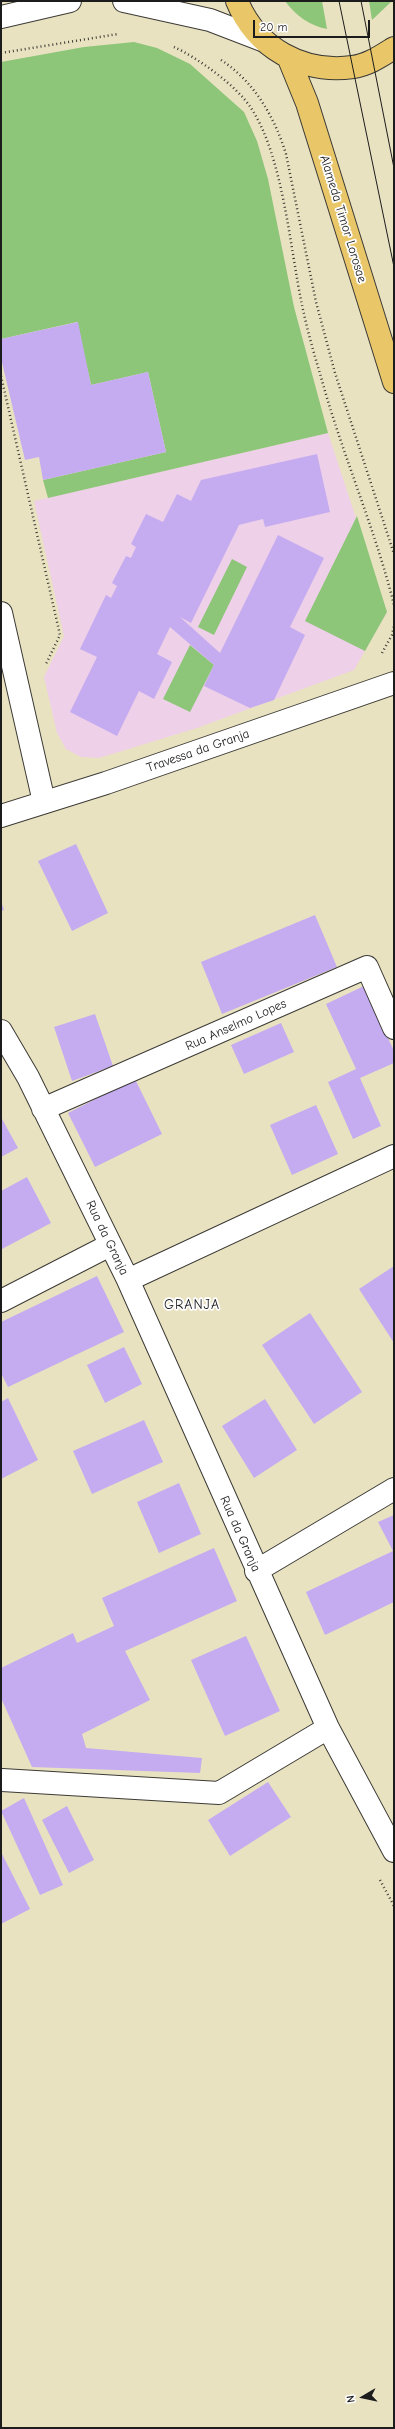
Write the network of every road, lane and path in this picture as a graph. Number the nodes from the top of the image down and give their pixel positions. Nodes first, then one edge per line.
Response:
1 (70, 1) edge
2 (124, 1) edge
3 (237, 1) edge
4 (1, 17) edge
5 (122, 34) dead end
6 (262, 40) junction
7 (167, 43) dead end
8 (394, 48) edge
9 (1, 53) edge
10 (289, 58) junction
11 (219, 59) dead end
12 (1, 376) edge
13 (394, 382) edge
14 (394, 554) edge
15 (394, 605) edge
16 (1, 613) edge
17 (43, 670) dead end
18 (394, 683) edge
19 (44, 802) junction
20 (1, 816) edge
21 (394, 1028) edge
22 (1, 1031) edge
23 (44, 1109) junction
24 (394, 1156) edge
25 (110, 1245) junction
26 (128, 1280) junction
27 (1, 1301) edge
28 (394, 1489) edge
29 (256, 1571) junction
30 (328, 1728) junction
31 (1, 1780) edge
32 (394, 1851) edge

1 - 4 street
2 - 6 street
3 - 6 main road
5 - 9 path
6 - 10 main road
7 - 15 path
8 - 10 main road
10 - 13 main road, Alameda Timor Lorosae
11 - 14 path
12 - 17 path
16 - 19 street
18 - 19 street, Travessa da Granja
19 - 20 street, Travessa da Granja
21 - 23 street, Rua Anselmo Lopes
22 - 23 street, Rua da Granja
23 - 25 street, Rua da Granja
24 - 26 street
25 - 26 street, Rua da Granja
25 - 27 street
26 - 29 street, Rua da Granja
28 - 29 street
29 - 30 street, Rua da Granja
30 - 31 street
30 - 32 street, Rua da Granja

